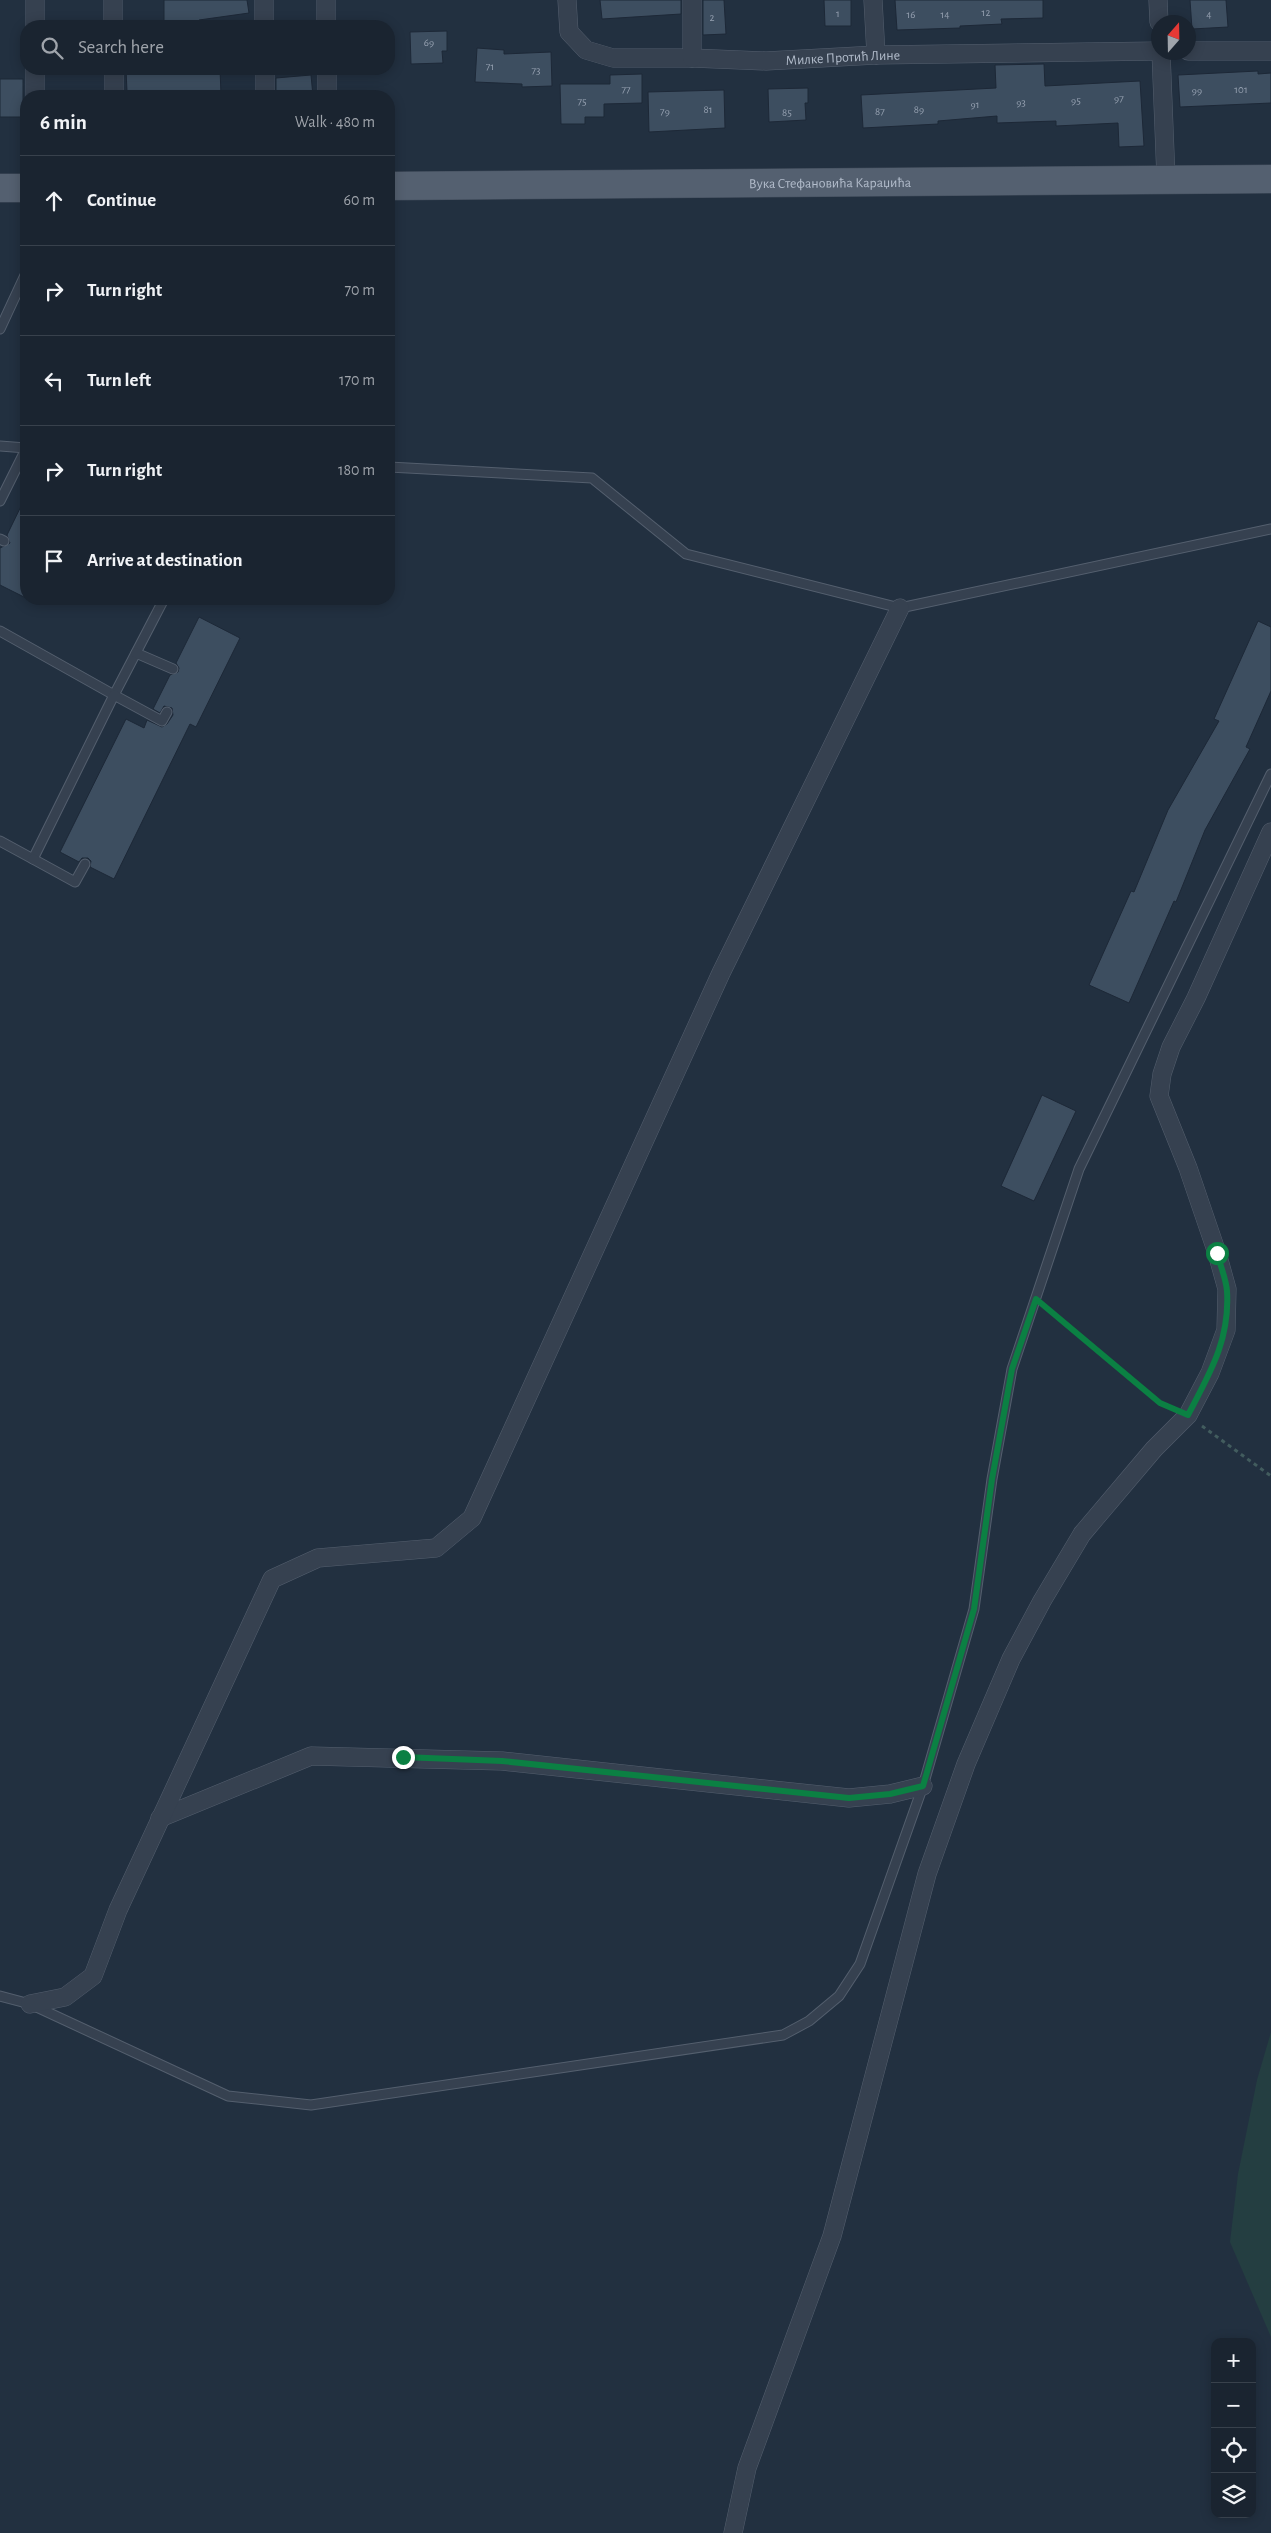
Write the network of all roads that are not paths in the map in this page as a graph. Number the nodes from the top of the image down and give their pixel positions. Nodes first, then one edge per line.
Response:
1 (35, 0) edge
2 (113, 0) edge
3 (264, 0) edge
4 (326, 0) edge
5 (567, 0) edge
6 (692, 0) edge
7 (873, 0) edge
8 (1158, 0) edge
9 (1159, 15) edge
10 (35, 20) edge
11 (113, 20) edge
12 (264, 20) edge
13 (326, 20) edge
14 (1196, 51) edge
15 (1151, 52) edge
16 (1271, 52) edge
17 (876, 55) junction
18 (692, 58) junction
19 (1160, 60) edge
20 (35, 75) edge
21 (114, 75) edge
22 (265, 75) edge
23 (327, 75) edge
24 (35, 90) edge
25 (114, 90) edge
26 (265, 90) edge
27 (327, 90) edge
28 (1166, 179) junction
29 (1271, 180) edge
30 (395, 186) edge
31 (0, 188) edge
32 (20, 188) edge
33 (20, 286) edge
34 (0, 329) edge
35 (0, 446) edge
36 (20, 448) edge
37 (20, 461) edge
38 (395, 467) edge
39 (0, 501) edge
40 (1271, 529) edge
41 (161, 605) edge
42 (900, 608) junction
43 (0, 631) edge
44 (136, 653) junction
45 (173, 669) dead end
46 (114, 695) junction
47 (167, 712) dead end
48 (1271, 774) edge
49 (1271, 832) edge
50 (0, 841) edge
51 (33, 859) junction
52 (85, 864) dead end
53 (923, 1786) junction
54 (160, 1818) junction
55 (0, 1996) edge
56 (30, 2004) junction
57 (733, 2533) edge

1 - 10 street
2 - 11 street
3 - 12 street
4 - 13 street
5 - 18 street, Милке Протић Лине
6 - 18 street
7 - 17 street
8 - 9 street
14 - 16 street
15 - 17 street, Милке Протић Лине
17 - 18 street, Милке Протић Лине
19 - 28 street
20 - 24 street
21 - 25 street
22 - 26 street
23 - 27 street
28 - 29 main road, Вука Стефановића Караџића
28 - 30 main road, Вука Стефановића Караџића
31 - 32 main road
33 - 34 lane
35 - 36 lane
37 - 39 lane
38 - 42 lane
40 - 42 lane
41 - 44 lane
42 - 54 street
43 - 46 lane
44 - 45 lane
44 - 46 lane
46 - 47 lane
46 - 51 lane
48 - 53 lane
49 - 57 street
50 - 51 lane
51 - 52 lane
53 - 54 street
53 - 56 lane
54 - 56 street
55 - 56 lane

